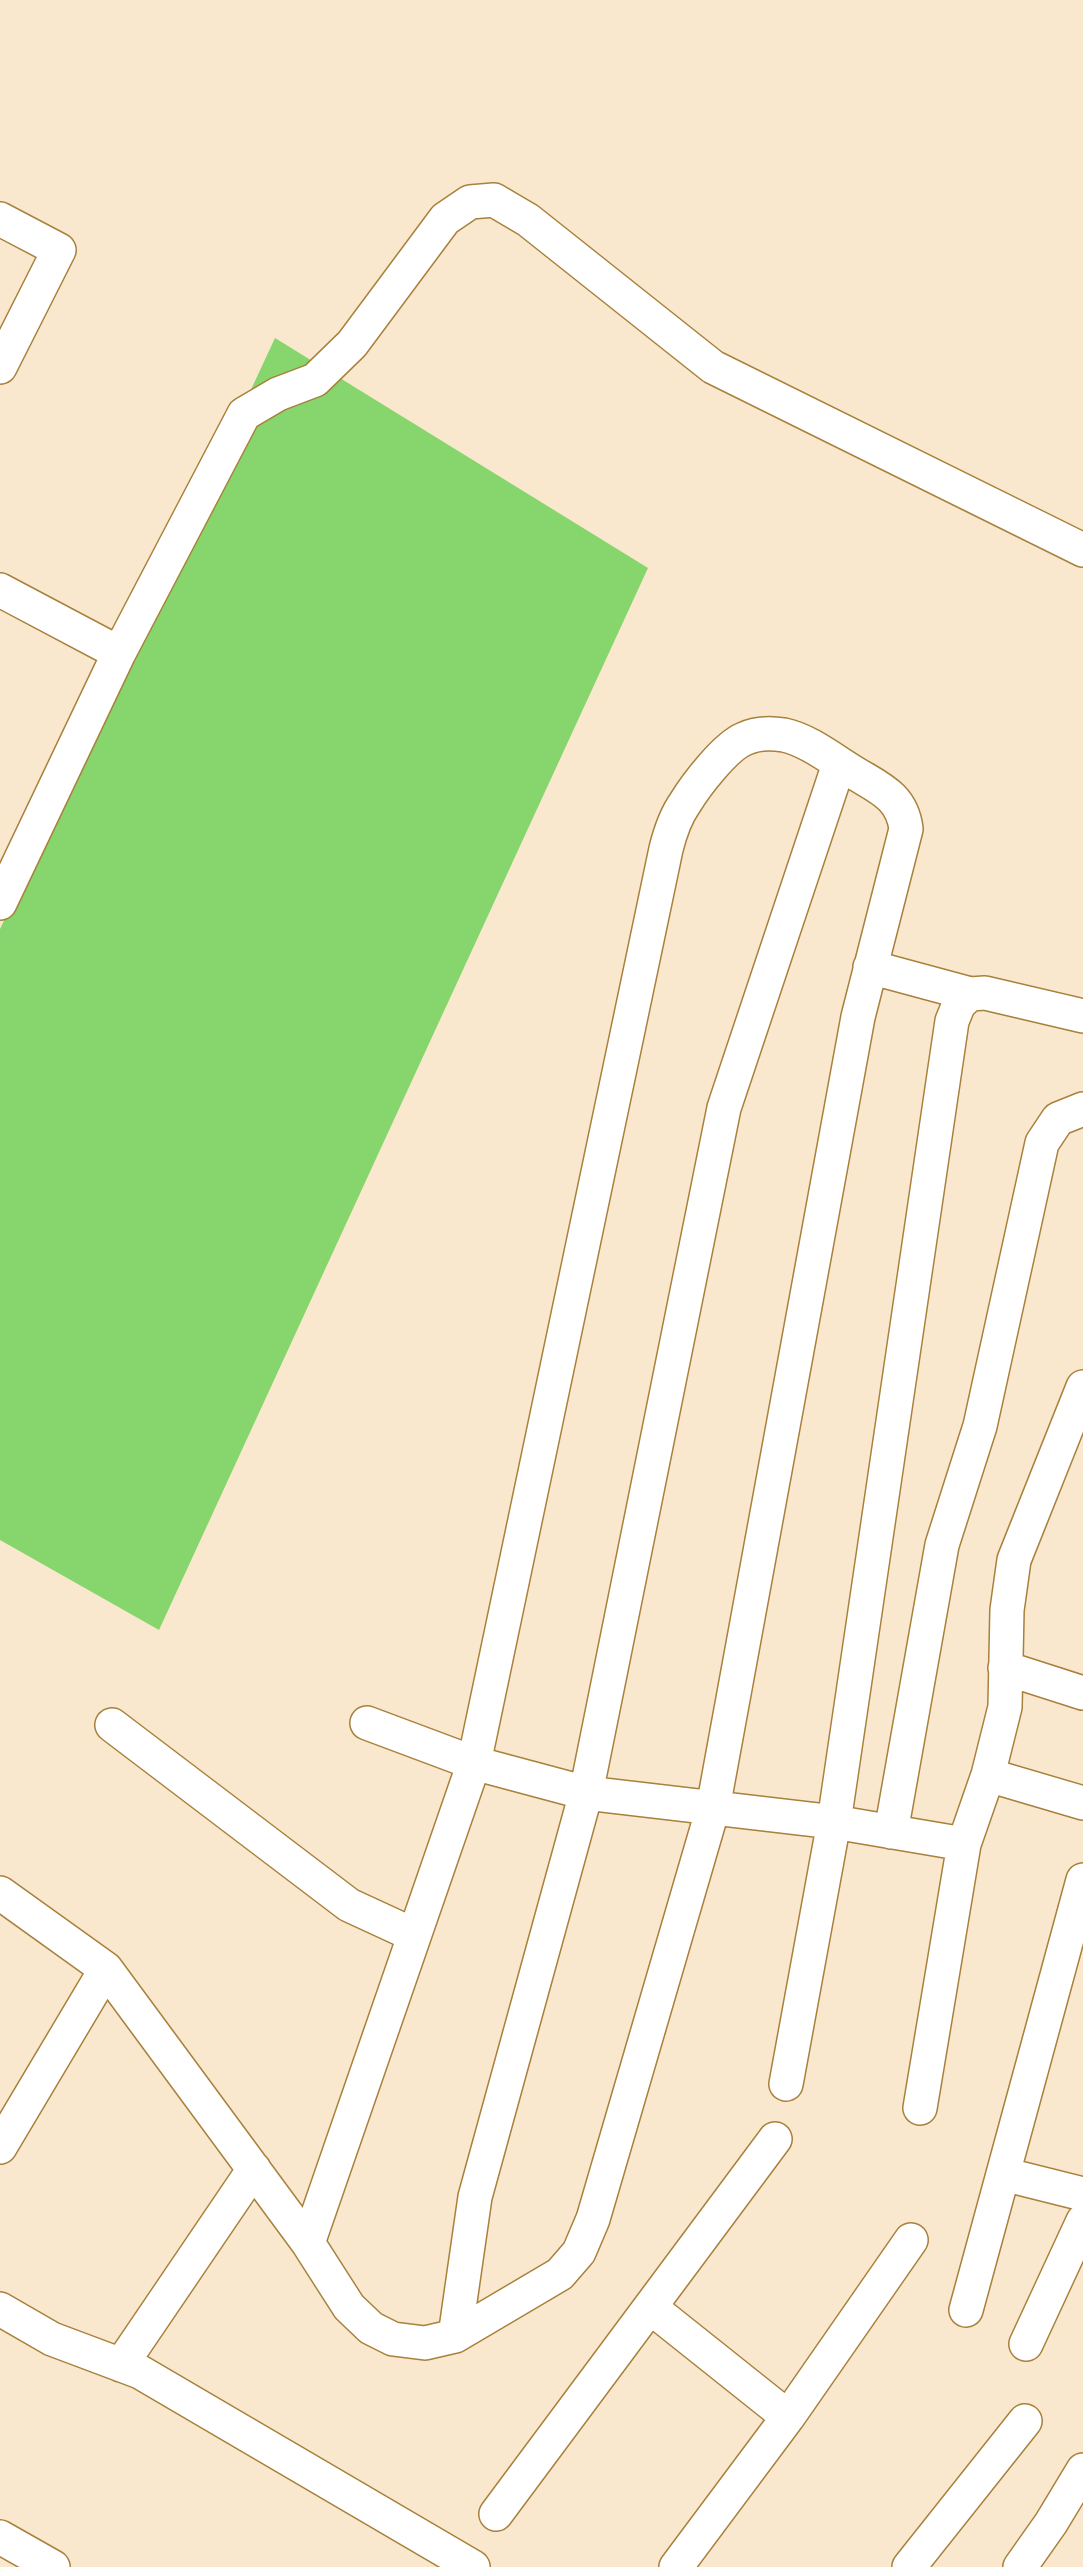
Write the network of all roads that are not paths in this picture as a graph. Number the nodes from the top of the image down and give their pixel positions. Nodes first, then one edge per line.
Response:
1 (0, 219) edge
2 (0, 367) edge
3 (1083, 550) edge
4 (0, 591) edge
5 (119, 653) junction
6 (839, 764) junction
7 (0, 903) edge
8 (870, 967) junction
9 (970, 994) junction
10 (1083, 1016) edge
11 (1083, 1109) edge
12 (1083, 1387) edge
13 (1005, 1668) junction
14 (1083, 1693) edge
15 (367, 1723) dead end
16 (112, 1725) dead end
17 (474, 1762) junction
18 (988, 1775) junction
19 (586, 1792) junction
20 (1083, 1803) edge
21 (714, 1808) junction
22 (834, 1822) junction
23 (891, 1832) junction
24 (964, 1844) junction
25 (1083, 1880) edge
26 (0, 1893) edge
27 (414, 1935) junction
28 (106, 1969) junction
29 (786, 2084) dead end
30 (920, 2108) dead end
31 (775, 2139) dead end
32 (0, 2147) edge
33 (254, 2169) junction
34 (1003, 2174) junction
35 (1083, 2194) edge
36 (1083, 2222) edge
37 (911, 2240) dead end
38 (308, 2243) junction
39 (650, 2307) junction
40 (0, 2309) edge
41 (966, 2310) dead end
42 (456, 2336) junction
43 (1026, 2343) dead end
44 (121, 2365) junction
45 (788, 2417) junction
46 (1025, 2421) dead end
47 (1083, 2470) edge
48 (496, 2514) dead end
49 (0, 2537) edge
50 (53, 2567) edge
51 (472, 2567) edge
52 (676, 2567) edge
53 (909, 2567) edge
54 (1020, 2567) edge

1 - 2 street
3 - 5 street
4 - 5 street
5 - 7 street
6 - 8 street
6 - 17 street
6 - 19 street
8 - 9 street
8 - 21 street
9 - 10 street
9 - 22 street
11 - 23 street
12 - 13 street
13 - 14 street
13 - 18 street
15 - 17 street
16 - 27 street
17 - 19 street
17 - 27 street
18 - 20 street
18 - 24 street
19 - 21 street
19 - 42 street
21 - 22 street
21 - 42 street
22 - 23 street
22 - 29 street
23 - 24 street
24 - 30 street
25 - 34 street
26 - 28 street
27 - 38 street
28 - 32 street
28 - 33 street
31 - 39 street
33 - 38 street
33 - 44 street
34 - 35 street
34 - 41 street
36 - 43 street
37 - 45 street
38 - 42 street
39 - 45 street
39 - 48 street
40 - 44 street
44 - 51 street
45 - 52 street
46 - 53 street
47 - 54 street
49 - 50 street

